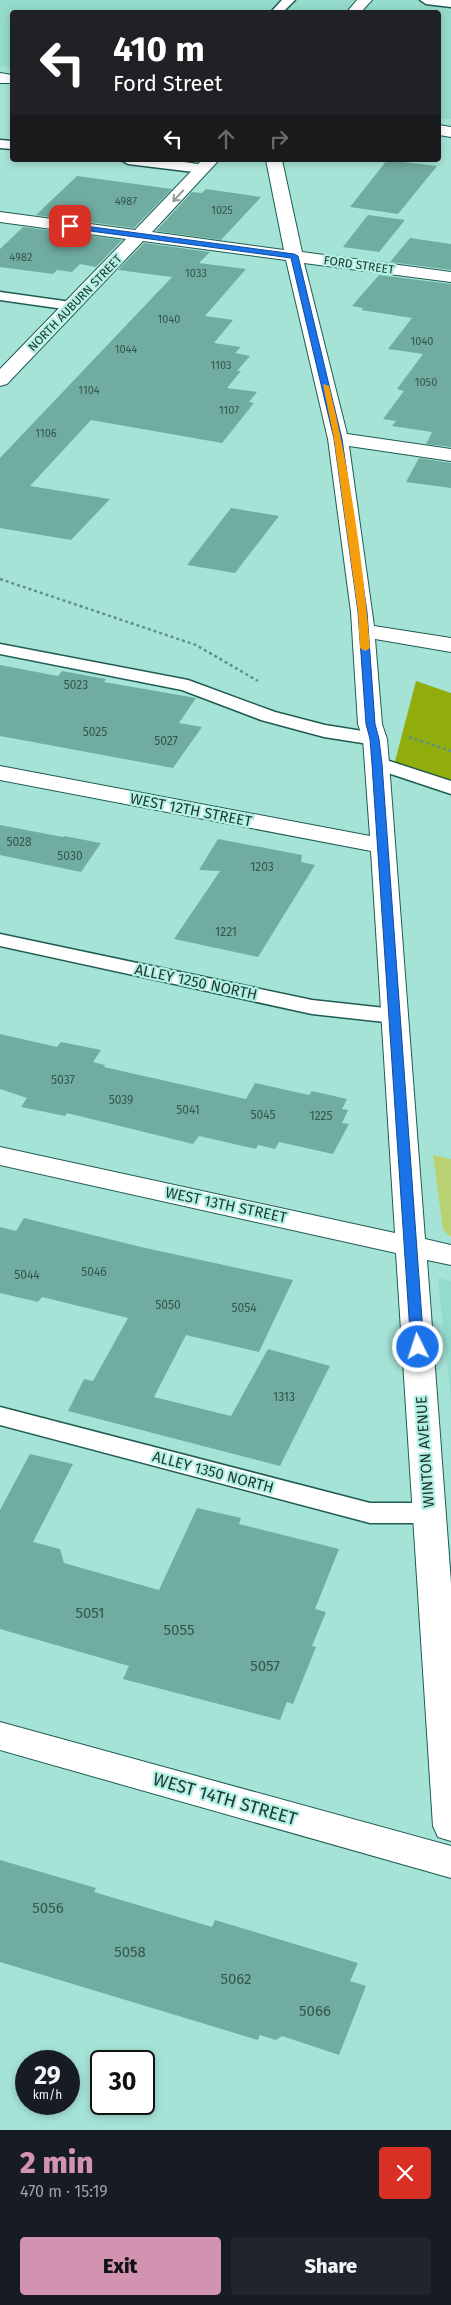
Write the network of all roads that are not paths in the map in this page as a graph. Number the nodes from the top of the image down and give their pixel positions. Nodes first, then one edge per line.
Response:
1 (289, 0) edge
2 (365, 0) edge
3 (426, 0) edge
4 (451, 3) edge
5 (279, 10) edge
6 (356, 10) edge
7 (159, 162) edge
8 (274, 162) edge
9 (206, 165) edge
10 (0, 217) edge
11 (140, 236) junction
12 (294, 256) junction
13 (451, 277) edge
14 (0, 296) edge
15 (71, 306) junction
16 (0, 380) edge
17 (338, 439) junction
18 (451, 455) edge
19 (364, 631) junction
20 (451, 645) edge
21 (0, 649) edge
22 (374, 742) junction
23 (0, 773) edge
24 (451, 788) edge
25 (382, 846) junction
26 (0, 940) edge
27 (394, 1016) junction
28 (0, 1156) edge
29 (410, 1246) junction
30 (451, 1255) edge
31 (0, 1416) edge
32 (429, 1513) junction
33 (0, 1736) edge
34 (451, 1826) edge
35 (451, 1862) edge

1 - 5 lane
2 - 6 street
3 - 4 lane
7 - 9 lane
8 - 12 street, WINTON AVENUE
9 -> 11 street, NORTH AUBURN STREET
10 - 11 street, FORD STREET
11 - 12 street, FORD STREET
11 - 15 street, NORTH AUBURN STREET
12 - 13 street, FORD STREET
12 - 17 street, WINTON AVENUE
14 - 15 lane
15 - 16 street, NORTH AUBURN STREET
17 - 18 street
17 - 19 street, WINTON AVENUE
19 - 20 street
19 - 22 street, WINTON AVENUE
21 - 22 lane
22 - 24 lane
22 - 25 street, WINTON AVENUE
23 - 25 street, WEST 12TH STREET
25 - 27 street, WINTON AVENUE
26 - 27 lane, ALLEY 1250 NORTH
27 - 29 street, WINTON AVENUE
28 - 29 street, WEST 13TH STREET
29 - 30 street, WEST 13TH STREET
29 - 32 street, WINTON AVENUE
31 - 32 lane, ALLEY 1350 NORTH
32 - 34 street, WINTON AVENUE
33 - 35 street, WEST 14TH STREET

